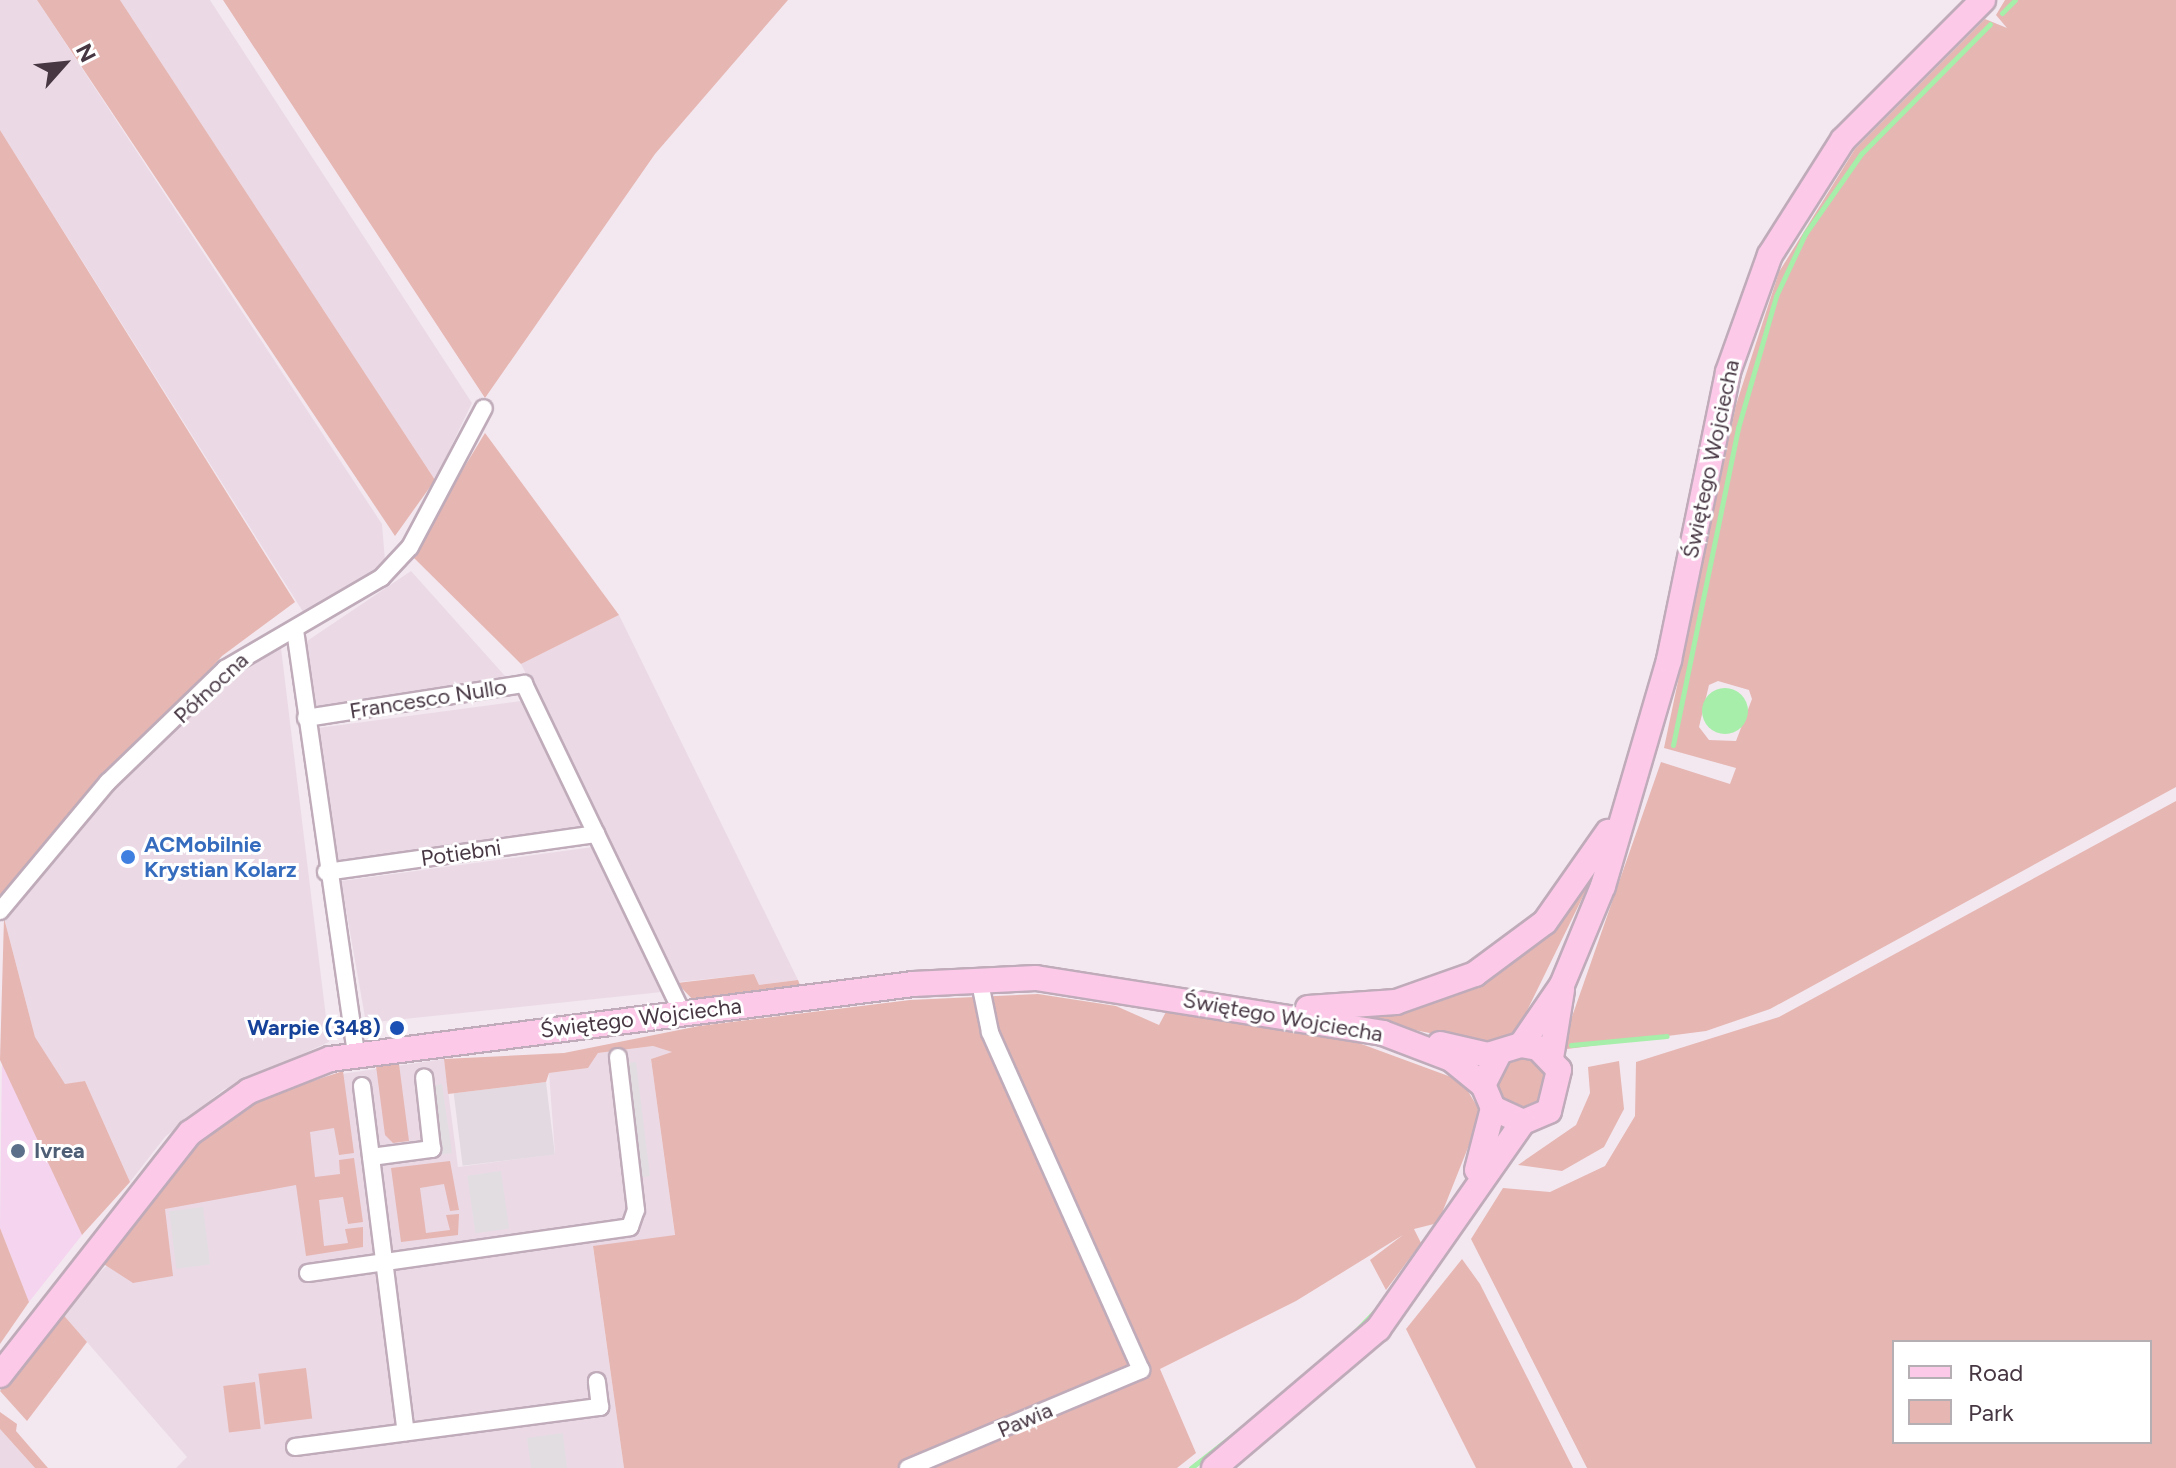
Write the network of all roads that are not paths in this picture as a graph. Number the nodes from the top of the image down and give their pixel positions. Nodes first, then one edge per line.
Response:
1 (1983, 0) edge
2 (484, 408) dead end
3 (295, 630) junction
4 (306, 718) junction
5 (1627, 803) junction
6 (596, 834) junction
7 (326, 872) junction
8 (0, 911) edge
9 (979, 978) junction
10 (1562, 985) junction
11 (1253, 1010) junction
12 (682, 1013) junction
13 (1414, 1042) junction
14 (1510, 1049) junction
15 (356, 1054) junction
16 (618, 1057) dead end
17 (1551, 1058) junction
18 (424, 1077) dead end
19 (1483, 1085) junction
20 (362, 1086) dead end
21 (1493, 1108) junction
22 (1523, 1122) junction
23 (371, 1157) junction
24 (1473, 1188) junction
25 (385, 1262) junction
26 (308, 1273) dead end
27 (0, 1375) edge
28 (597, 1381) dead end
29 (406, 1432) junction
30 (295, 1447) dead end
31 (908, 1468) edge
32 (1214, 1468) edge

1 - 5 street, Świętego Wojciecha
2 - 3 street, Północna
3 - 4 street
3 - 8 street, Północna
4 - 6 street, Francesco Nullo
4 - 7 street
5 - 10 street, Świętego Wojciecha
5 - 11 street
6 - 7 street, Potiebni
6 - 12 street, Francesco Nullo
7 - 15 street
9 - 11 street, Świętego Wojciecha
9 - 12 street, Świętego Wojciecha
9 - 31 street, Pawia
10 - 14 street, Świętego Wojciecha
10 - 17 street, Świętego Wojciecha
11 - 13 street, Świętego Wojciecha
12 - 15 street, Świętego Wojciecha
13 - 14 street, Świętego Wojciecha
13 - 19 street, Świętego Wojciecha
14 - 17 street
14 - 19 street
15 - 27 street, Świętego Wojciecha
16 - 25 street
17 - 22 street
18 - 23 street
19 - 21 street
20 - 23 street
21 - 22 street
21 - 24 street
22 - 24 street
23 - 25 street
24 - 32 street
25 - 26 street
25 - 29 street
28 - 29 street
29 - 30 street

